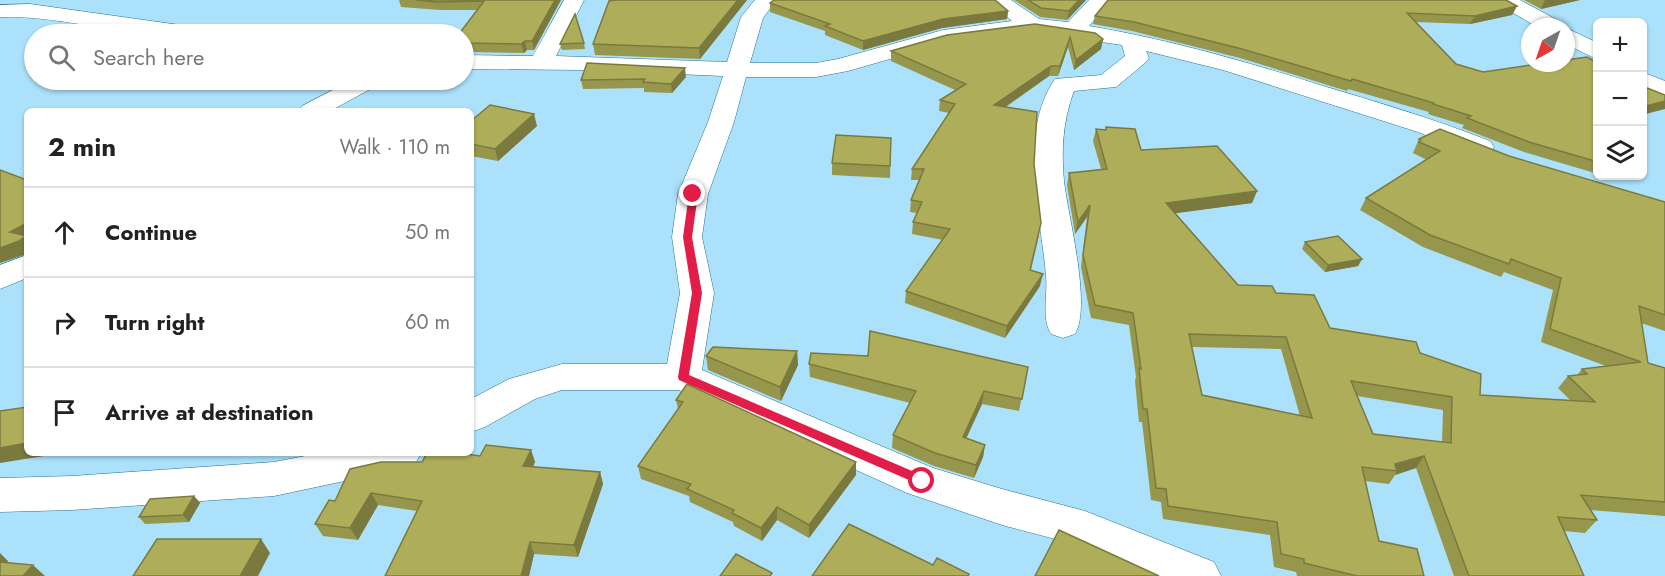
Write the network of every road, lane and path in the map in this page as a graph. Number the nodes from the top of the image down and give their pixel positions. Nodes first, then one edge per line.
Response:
1 (574, 0) edge
2 (766, 0) edge
3 (997, 0) edge
4 (1100, 0) edge
5 (1505, 0) edge
6 (0, 11) edge
7 (1536, 18) edge
8 (126, 24) edge
9 (1033, 25) junction
10 (1074, 29) junction
11 (1132, 40) junction
12 (1575, 40) edge
13 (1593, 50) edge
14 (474, 62) edge
15 (541, 63) junction
16 (737, 69) junction
17 (1647, 82) edge
18 (350, 90) edge
19 (1665, 91) edge
20 (317, 108) edge
21 (1503, 156) edge
22 (24, 266) edge
23 (0, 278) edge
24 (1063, 326) dead end
25 (683, 377) junction
26 (474, 415) edge
27 (386, 456) edge
28 (0, 495) edge
29 (1198, 576) edge

1 - 15 street
2 - 16 street
3 - 9 street
4 - 10 street
5 - 7 street
6 - 8 street
9 - 10 street
9 - 16 street
10 - 11 street
11 - 21 street
11 - 24 street
12 - 13 street
14 - 15 street
15 - 16 street
16 - 25 street
17 - 19 street
18 - 20 street
22 - 23 street
25 - 26 street
25 - 29 street
27 - 28 street

